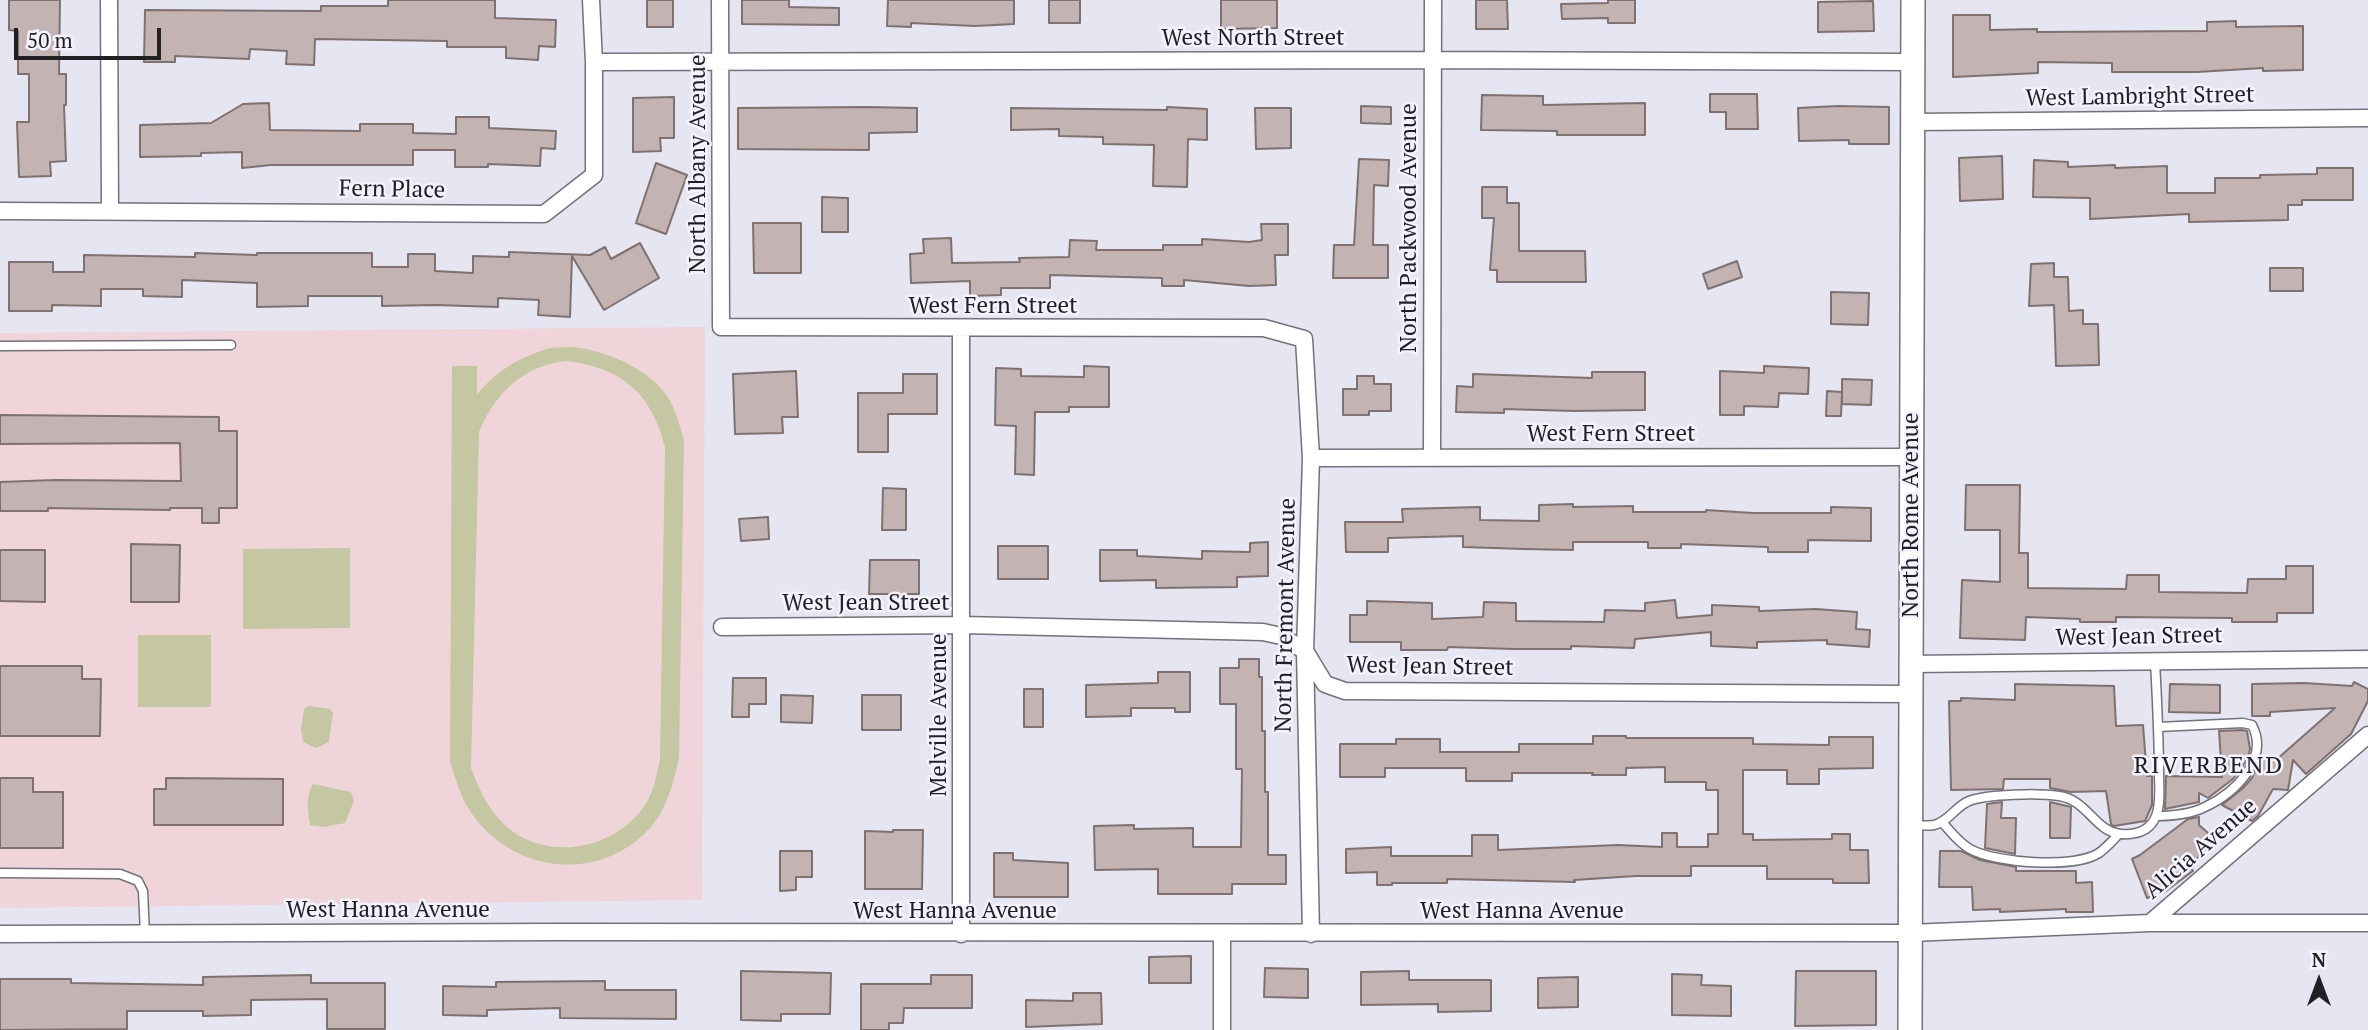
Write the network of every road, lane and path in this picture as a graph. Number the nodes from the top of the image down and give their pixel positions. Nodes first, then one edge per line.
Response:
1 (109, 0) edge
2 (591, 0) edge
3 (720, 0) edge
4 (1433, 0) edge
5 (1913, 0) edge
6 (1432, 60) junction
7 (594, 62) junction
8 (720, 62) junction
9 (1912, 62) junction
10 (2368, 118) edge
11 (1912, 122) junction
12 (110, 210) junction
13 (0, 211) edge
14 (721, 327) joint
15 (1264, 328) joint
16 (961, 329) junction
17 (231, 345) dead end
18 (0, 346) edge
19 (1432, 457) junction
20 (1911, 457) junction
21 (1311, 458) junction
22 (963, 625) junction
23 (722, 627) dead end
24 (1305, 651) junction
25 (2155, 659) junction
26 (2368, 659) edge
27 (1910, 664) junction
28 (1910, 694) junction
29 (2158, 727) junction
30 (2368, 735) edge
31 (2156, 816) junction
32 (1942, 822) junction
33 (1910, 826) junction
34 (2119, 834) junction
35 (0, 873) edge
36 (2150, 923) junction
37 (2368, 923) edge
38 (1222, 933) junction
39 (1311, 933) junction
40 (1910, 933) junction
41 (0, 934) edge
42 (145, 934) junction
43 (961, 934) junction
44 (1222, 1030) edge
45 (1910, 1030) edge

1 - 12 street
2 - 7 street, Fern Place
3 - 8 street, North Albany Avenue
4 - 6 street, North Packwood Avenue
5 - 9 street, North Rome Avenue
6 - 8 street, West North Street
6 - 9 street, West North Street
6 - 19 street, North Packwood Avenue
7 - 8 street, West North Street
7 - 12 street, Fern Place
8 - 14 street, North Albany Avenue
9 - 11 street, North Rome Avenue
10 - 11 street, West Lambright Street
11 - 20 street, North Rome Avenue
12 - 13 street, Fern Place
14 - 16 street, West Fern Street
15 - 16 street, West Fern Street
15 - 21 street, North Fremont Avenue
16 - 22 street, Melville Avenue
17 - 18 lane
19 - 20 street, West Fern Street
19 - 21 street, West Fern Street
20 - 27 street, North Rome Avenue
21 - 24 street, North Fremont Avenue
22 - 23 street, West Jean Street
22 - 24 street, West Jean Street
22 - 43 street, Melville Avenue
24 - 28 street, West Jean Street
24 - 39 street, North Fremont Avenue
25 - 26 street, West Jean Street
25 - 27 street, West Jean Street
25 - 29 lane
27 - 28 street, North Rome Avenue
28 - 33 street, North Rome Avenue
29 - 31 lane
29 - 31 lane
30 - 36 street, Alicia Avenue
31 - 34 lane
32 - 33 lane
32 - 34 lane
32 - 34 lane
33 - 40 street, North Rome Avenue
35 - 42 lane
36 - 37 street
36 - 40 street, Alicia Avenue
38 - 39 street, West Hanna Avenue
38 - 43 street, West Hanna Avenue
38 - 44 street
39 - 40 street, West Hanna Avenue
40 - 45 street, North Rome Avenue
41 - 42 street, West Hanna Avenue
42 - 43 street, West Hanna Avenue

